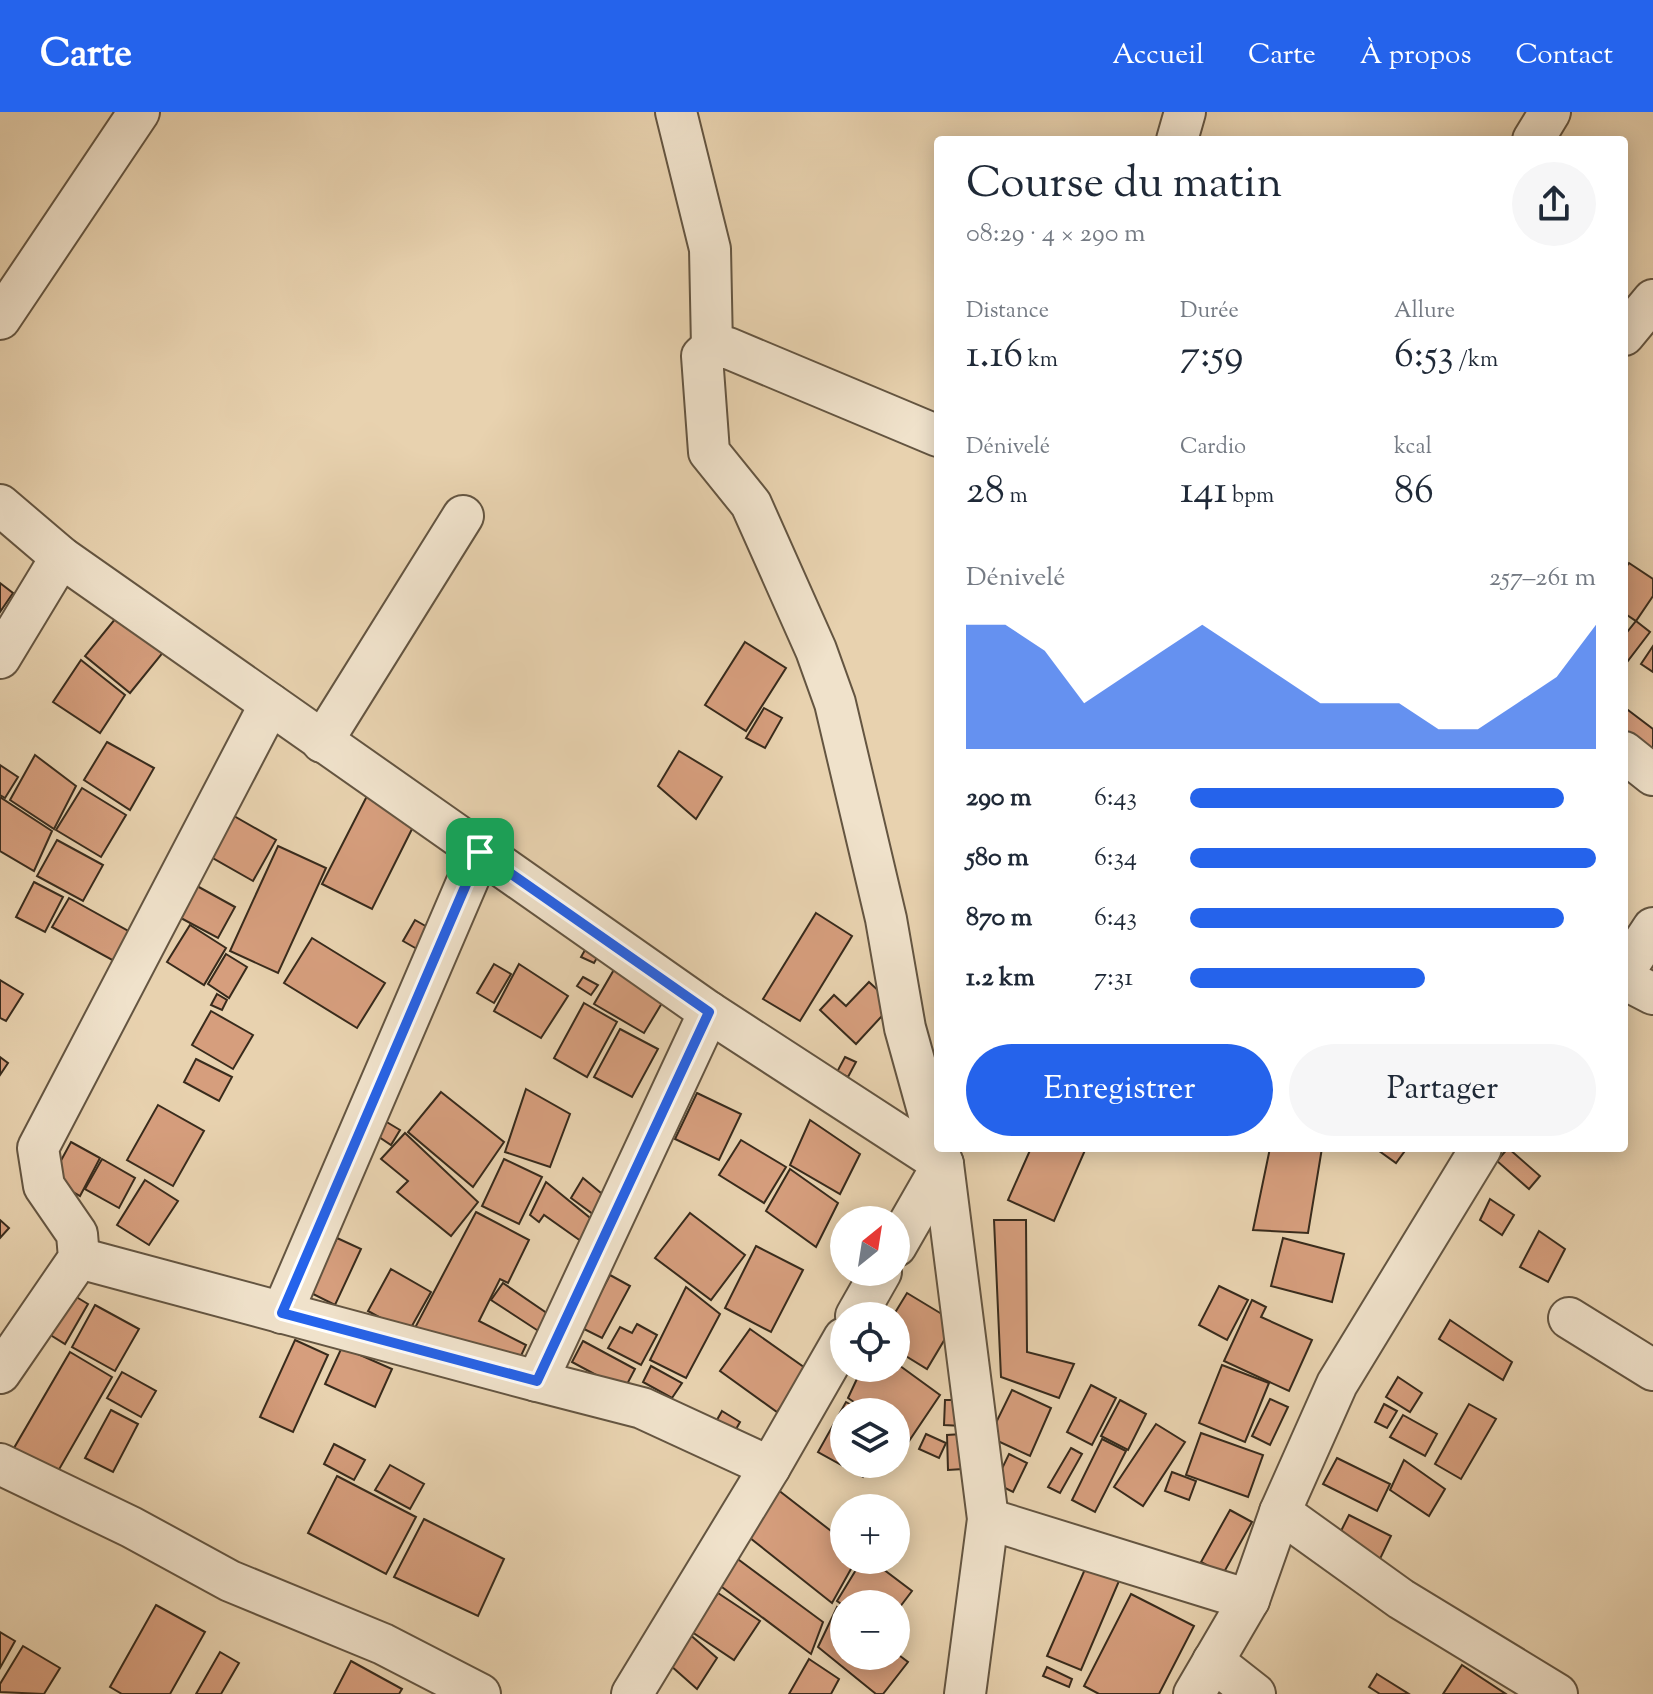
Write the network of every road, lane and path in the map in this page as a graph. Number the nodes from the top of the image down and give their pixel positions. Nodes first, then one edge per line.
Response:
1 (139, 112) edge
2 (676, 112) edge
3 (1185, 112) edge
4 (1550, 112) edge
5 (1178, 136) edge
6 (1535, 136) edge
7 (1653, 300) edge
8 (0, 319) edge
9 (1628, 330) edge
10 (712, 347) junction
11 (934, 434) edge
12 (0, 505) edge
13 (463, 516) dead end
14 (61, 557) junction
15 (0, 658) edge
16 (270, 704) junction
17 (322, 742) junction
18 (1628, 755) edge
19 (1653, 775) edge
20 (480, 852) junction
21 (1653, 928) edge
22 (1628, 966) edge
23 (1628, 981) edge
24 (1653, 994) edge
25 (709, 1012) junction
26 (922, 1034) edge
27 (934, 1113) edge
28 (934, 1149) edge
29 (1479, 1152) edge
30 (940, 1153) edge
31 (910, 1216) edge
32 (79, 1258) junction
33 (282, 1313) junction
34 (1569, 1318) dead end
35 (830, 1362) edge
36 (1653, 1370) edge
37 (0, 1373) edge
38 (537, 1381) junction
39 (0, 1464) edge
40 (770, 1467) junction
41 (1280, 1512) junction
42 (988, 1519) junction
43 (1249, 1600) junction
44 (1204, 1677) edge
45 (480, 1694) edge
46 (632, 1694) edge
47 (965, 1694) edge
48 (1255, 1694) edge
49 (1557, 1694) edge

1 - 8 street
2 - 10 street
3 - 5 street
4 - 6 street
7 - 9 street
10 - 11 street
10 - 26 street
12 - 14 street
13 - 17 street
14 - 15 street
14 - 16 street
16 - 17 street
16 - 32 street
17 - 20 street
18 - 19 street
20 - 25 street
20 - 33 street
21 - 22 street
23 - 24 street
25 - 28 street
25 - 38 street
26 - 27 street
29 - 41 street
30 - 31 street
30 - 42 street
32 - 33 street
32 - 37 street
33 - 38 street
34 - 36 street
35 - 40 street
38 - 40 street
39 - 45 street
40 - 46 street
41 - 43 street
41 - 49 street
42 - 43 street
42 - 47 street
43 - 44 street
44 - 48 street

